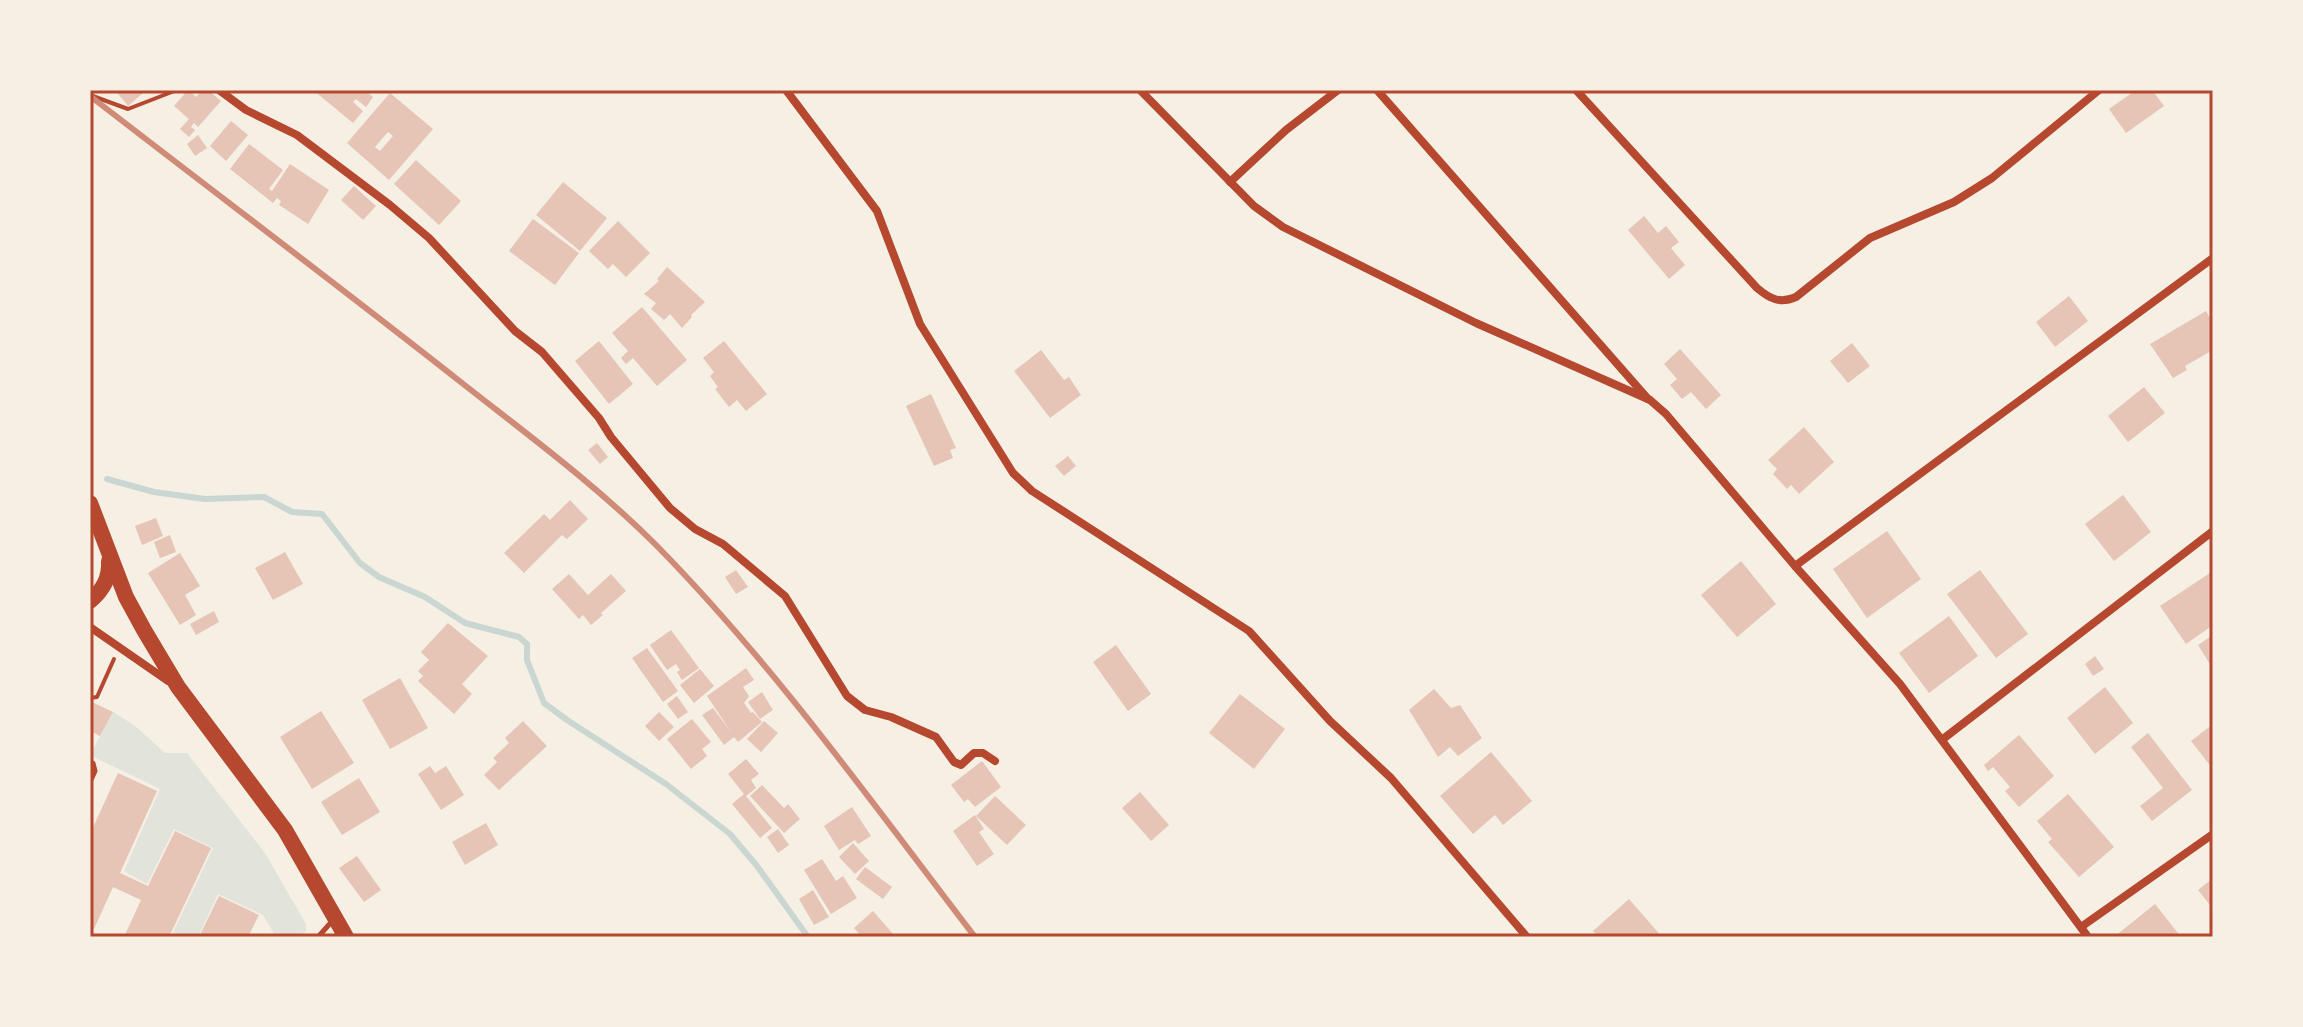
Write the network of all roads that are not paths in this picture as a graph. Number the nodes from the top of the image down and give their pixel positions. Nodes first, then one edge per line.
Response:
1 (219, 90) edge
2 (786, 90) edge
3 (1140, 90) edge
4 (1338, 90) edge
5 (1377, 90) edge
6 (1576, 90) edge
7 (2099, 90) edge
8 (1230, 182) junction
9 (2213, 258) edge
10 (1650, 400) junction
11 (90, 503) edge
12 (2213, 531) edge
13 (109, 558) junction
14 (1795, 566) junction
15 (90, 601) edge
16 (90, 627) edge
17 (178, 687) junction
18 (1943, 739) junction
19 (995, 761) dead end
20 (90, 762) edge
21 (90, 782) edge
22 (2213, 834) edge
23 (335, 918) junction
24 (2081, 927) junction
25 (318, 937) edge
26 (346, 937) edge
27 (1527, 937) edge
28 (2088, 937) edge

1 - 19 street
2 - 27 street
3 - 8 street
4 - 8 street
5 - 10 street
6 - 7 street
8 - 10 street
9 - 14 street
10 - 14 street
11 - 13 main road
12 - 18 street
13 - 15 main road
13 - 17 main road
14 - 18 street
16 - 17 street
17 - 23 main road
18 - 24 street
20 - 21 lane
22 - 24 street
23 - 25 lane
23 - 26 main road
24 - 28 street

